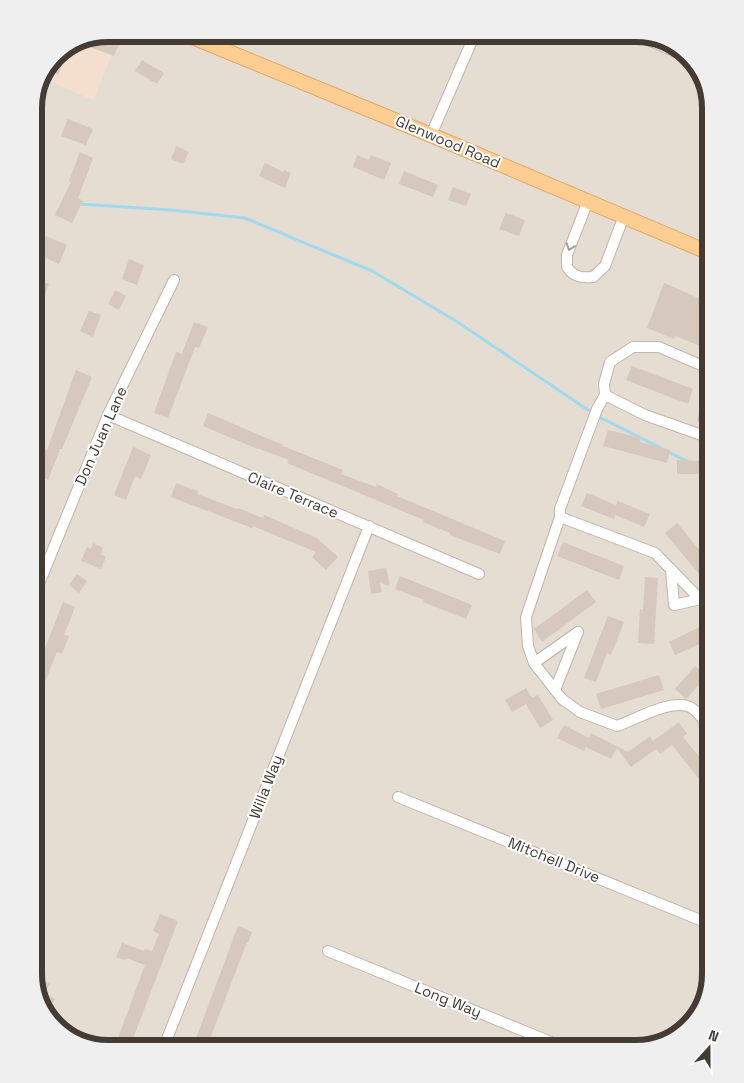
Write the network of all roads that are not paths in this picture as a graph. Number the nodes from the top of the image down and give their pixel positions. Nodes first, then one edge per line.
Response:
1 (204, 42) edge
2 (471, 43) edge
3 (430, 135) junction
4 (588, 201) junction
5 (624, 216) junction
6 (702, 250) edge
7 (174, 280) dead end
8 (702, 366) edge
9 (604, 395) junction
10 (108, 415) junction
11 (702, 435) edge
12 (560, 517) junction
13 (369, 526) junction
14 (671, 569) junction
15 (479, 574) dead end
16 (42, 575) edge
17 (702, 595) edge
18 (702, 599) edge
19 (534, 662) junction
20 (555, 690) junction
21 (702, 719) edge
22 (398, 797) dead end
23 (702, 921) edge
24 (328, 951) dead end
25 (167, 1040) edge
26 (546, 1040) edge

1 - 3 main road, Glenwood Road
2 - 3 street
3 - 4 main road, Glenwood Road
4 - 5 main road, Glenwood Road
4 -> 5 street
5 - 6 main road, Glenwood Road
7 - 10 street, Don Juan Lane
8 - 9 street
9 - 11 street
9 - 12 street
10 - 13 street, Claire Terrace
10 - 16 street, Don Juan Lane
12 - 14 street
12 - 19 street
13 - 15 street, Claire Terrace
13 - 25 street, Willa Way
14 - 17 street
14 - 18 street
19 - 20 street
19 - 20 street
20 - 21 street
22 - 23 street, Mitchell Drive
24 - 26 street, Long Way

